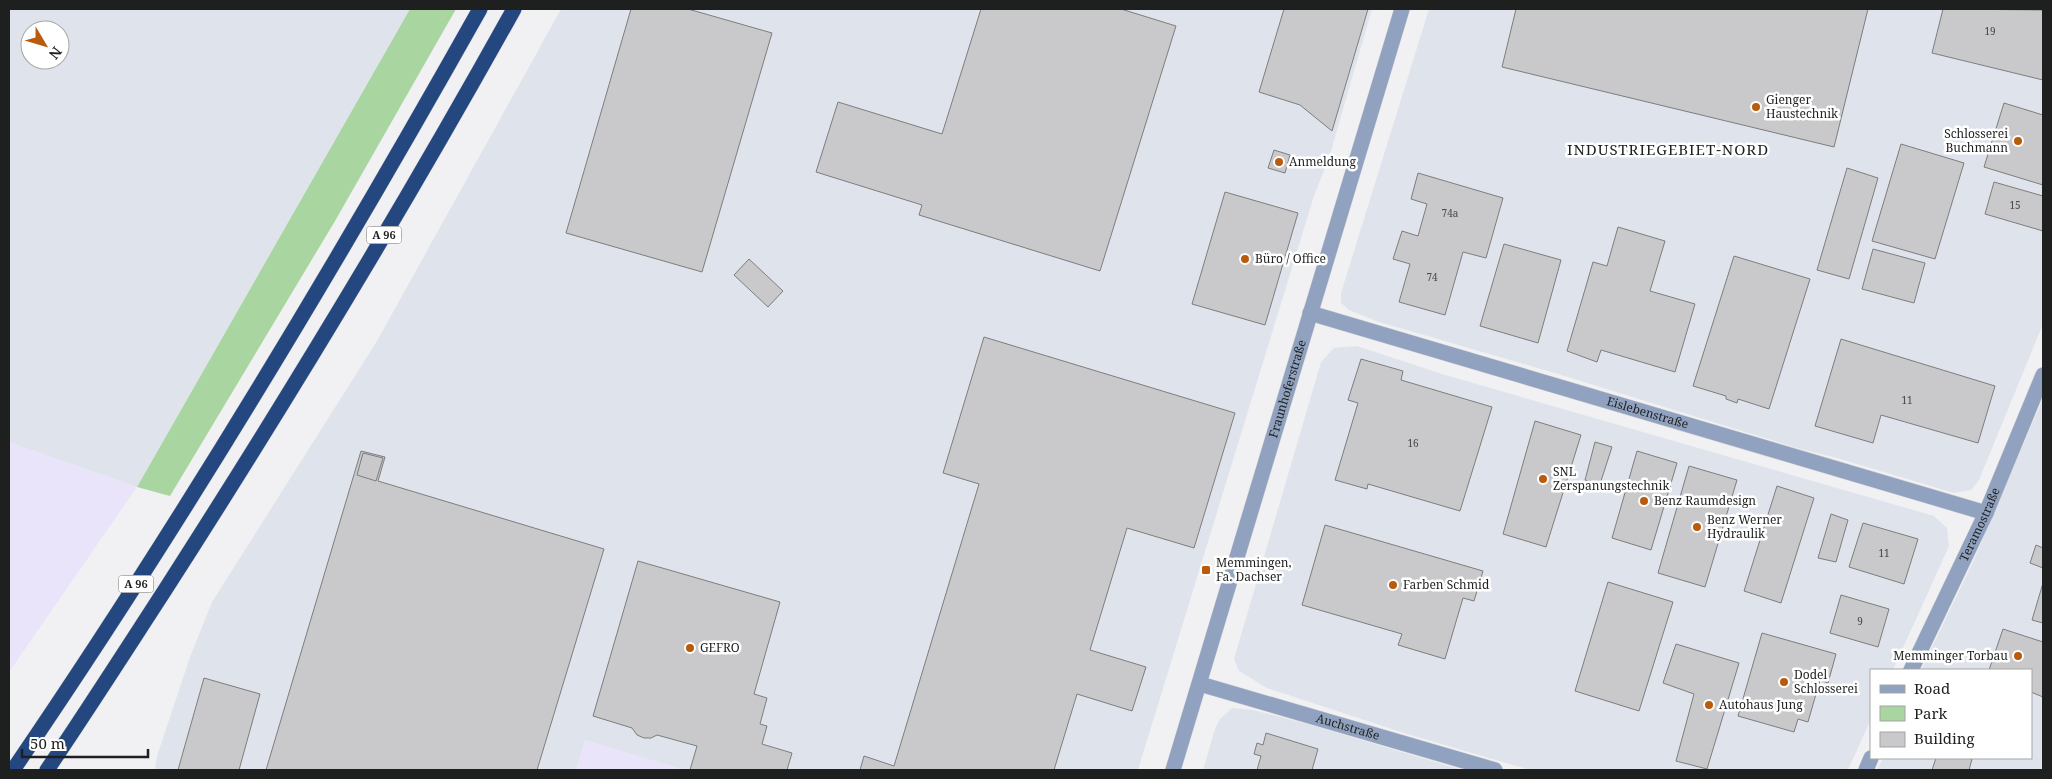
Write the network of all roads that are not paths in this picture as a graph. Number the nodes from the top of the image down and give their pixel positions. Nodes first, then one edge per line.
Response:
1 (480, 9) edge
2 (514, 9) edge
3 (1402, 9) edge
4 (1310, 314) junction
5 (2043, 375) edge
6 (1986, 513) junction
7 (1911, 669) edge
8 (1200, 684) junction
9 (13, 770) edge
10 (47, 770) edge
11 (1173, 770) edge
12 (1495, 770) edge

1 - 9 highway, A 96
2 - 10 highway, A 96
3 - 4 street, Fraunhoferstraße
4 - 6 street, Eislebenstraße
4 - 8 street, Fraunhoferstraße
5 - 6 street, Teramostraße
6 - 7 street, Teramostraße
8 - 11 street, Fraunhoferstraße
8 - 12 street, Auchstraße

